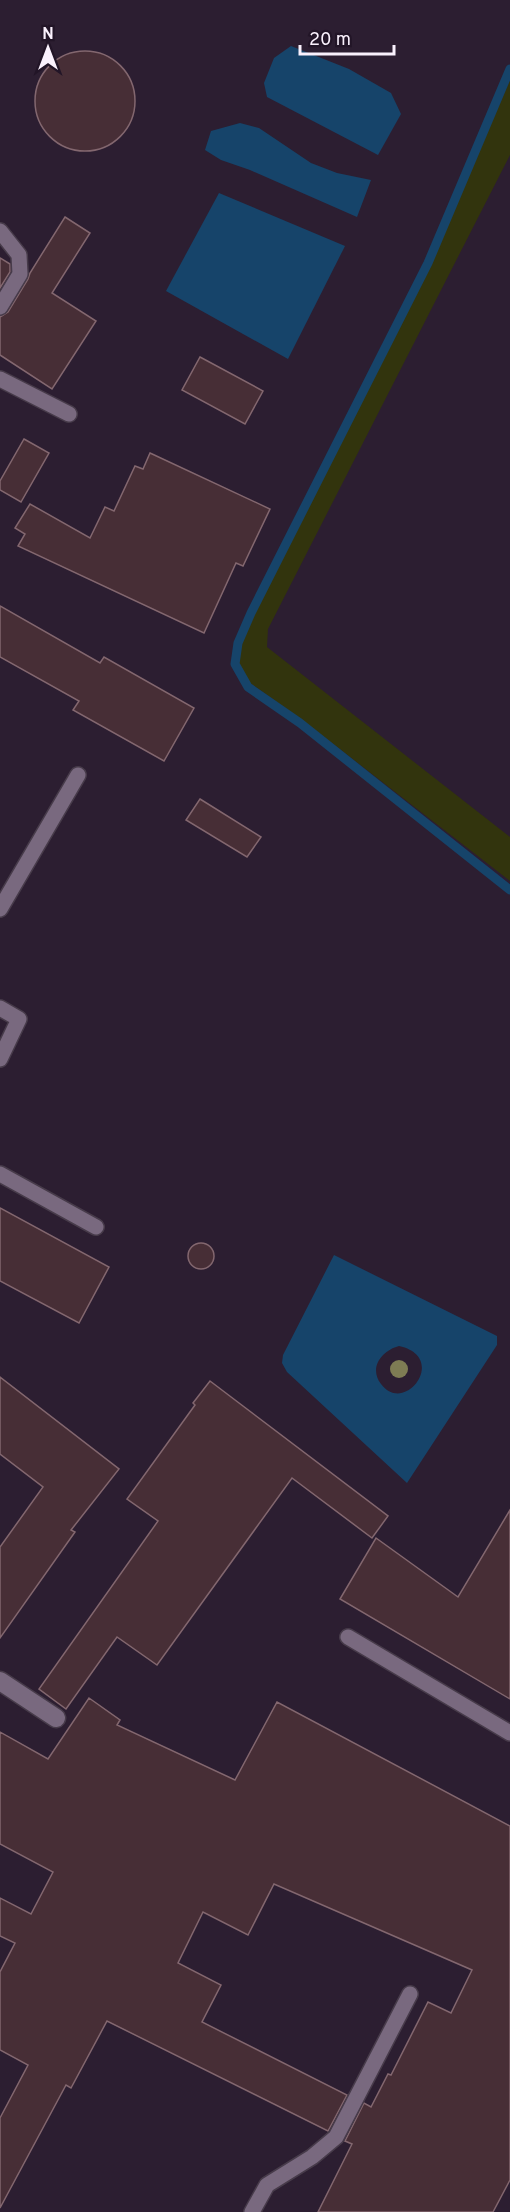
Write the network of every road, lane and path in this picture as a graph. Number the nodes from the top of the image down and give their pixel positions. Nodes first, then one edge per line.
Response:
1 (0, 231) edge
2 (0, 307) edge
3 (0, 380) edge
4 (69, 414) dead end
5 (78, 775) dead end
6 (6, 884) edge
7 (0, 909) edge
8 (0, 1008) edge
9 (0, 1059) edge
10 (0, 1174) edge
11 (96, 1227) dead end
12 (348, 1637) dead end
13 (0, 1681) edge
14 (56, 1718) dead end
15 (510, 1733) edge
16 (410, 1994) dead end
17 (252, 2212) edge

1 - 2 lane
3 - 4 lane
5 - 6 lane
6 - 7 lane
8 - 9 lane
10 - 11 lane
12 - 15 lane
13 - 14 street
16 - 17 lane

